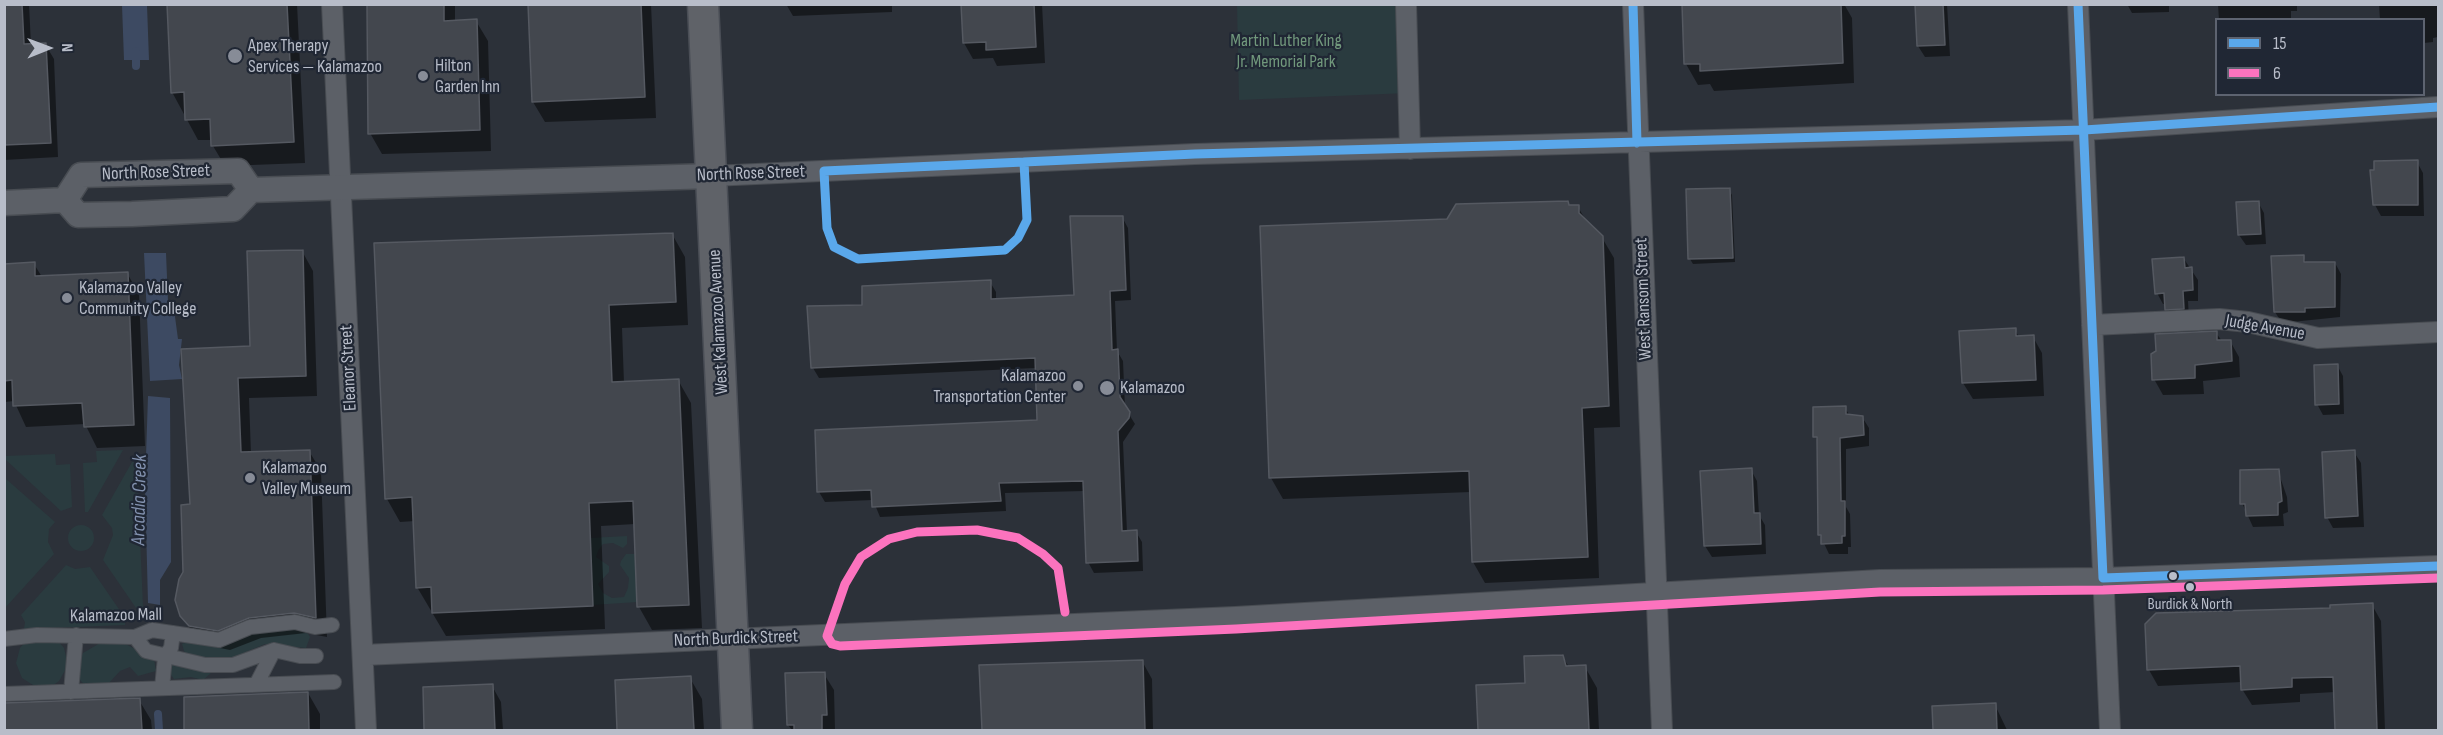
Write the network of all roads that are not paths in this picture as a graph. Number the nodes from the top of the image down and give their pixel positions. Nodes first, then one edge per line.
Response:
1 (332, 4) edge
2 (703, 4) edge
3 (1406, 4) edge
4 (1633, 4) edge
5 (2078, 4) edge
6 (2439, 107) edge
7 (2084, 130) junction
8 (1637, 143) junction
9 (1410, 149) junction
10 (712, 176) junction
11 (339, 189) junction
12 (251, 190) junction
13 (65, 200) junction
14 (4, 203) edge
15 (2092, 325) junction
16 (2439, 333) edge
17 (2439, 566) edge
18 (2103, 578) junction
19 (1655, 594) junction
20 (332, 625) dead end
21 (173, 633) junction
22 (76, 635) junction
23 (135, 637) junction
24 (4, 639) edge
25 (734, 639) junction
26 (274, 650) junction
27 (363, 655) junction
28 (316, 656) dead end
29 (165, 657) junction
30 (334, 682) dead end
31 (256, 685) junction
32 (162, 688) junction
33 (71, 692) junction
34 (4, 694) edge
35 (366, 730) edge
36 (737, 730) edge
37 (1662, 730) edge
38 (2110, 730) edge

1 - 11 street, Eleanor Street
2 - 10 main road, West Kalamazoo Avenue
3 - 9 street
4 - 8 street, West Ransom Street
5 - 7 street
6 - 7 street, North Rose Street
7 - 8 street, North Rose Street
7 - 15 street
8 - 9 street, North Rose Street
8 - 19 street, West Ransom Street
9 - 10 street, North Rose Street
10 - 11 street, North Rose Street
10 - 25 main road, West Kalamazoo Avenue
11 - 12 street, North Rose Street
11 - 27 street, Eleanor Street
12 - 13 street
12 - 13 street, North Rose Street
13 - 14 street
15 - 16 street, Judge Avenue
15 - 18 street
17 - 18 street, North Burdick Street
18 - 19 street, North Burdick Street
18 - 38 street
19 - 25 street, North Burdick Street
19 - 37 street, West Ransom Street
20 - 21 street, Kalamazoo Mall
21 - 23 street, Kalamazoo Mall
21 - 29 street
22 - 23 street, Kalamazoo Mall
22 - 24 street, Kalamazoo Mall
22 - 33 street
23 - 29 street
25 - 27 street, North Burdick Street
25 - 36 main road, West Kalamazoo Avenue
26 - 28 street
26 - 29 street
26 - 31 street
27 - 35 street, Eleanor Street
29 - 32 street
30 - 31 street
31 - 32 street
32 - 33 street
33 - 34 street

